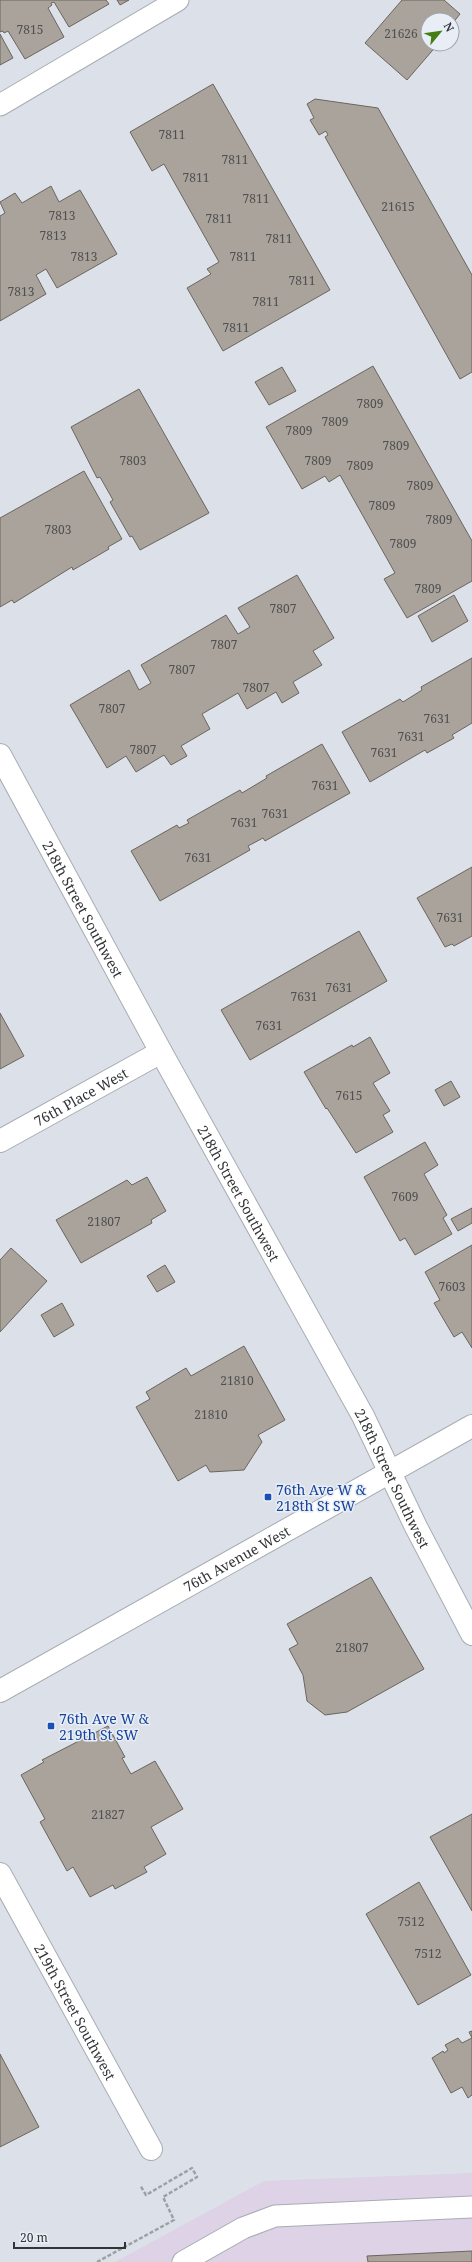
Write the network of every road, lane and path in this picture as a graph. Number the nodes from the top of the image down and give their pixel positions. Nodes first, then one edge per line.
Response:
1 (178, 0) edge
2 (0, 105) edge
3 (0, 755) edge
4 (161, 1052) junction
5 (0, 1141) edge
6 (472, 1426) edge
7 (390, 1472) junction
8 (472, 1634) edge
9 (0, 1691) edge
10 (0, 1874) edge
11 (151, 2149) dead end
12 (140, 2185) dead end
13 (472, 2207) edge
14 (97, 2262) edge
15 (183, 2262) edge

1 - 2 lane
3 - 4 street, 218th Street Southwest
4 - 5 street, 76th Place West
4 - 7 street, 218th Street Southwest
6 - 7 street, 76th Avenue West
7 - 8 street, 218th Street Southwest
7 - 9 street, 76th Avenue West
10 - 11 street, 219th Street Southwest
12 - 14 path
13 - 15 lane

